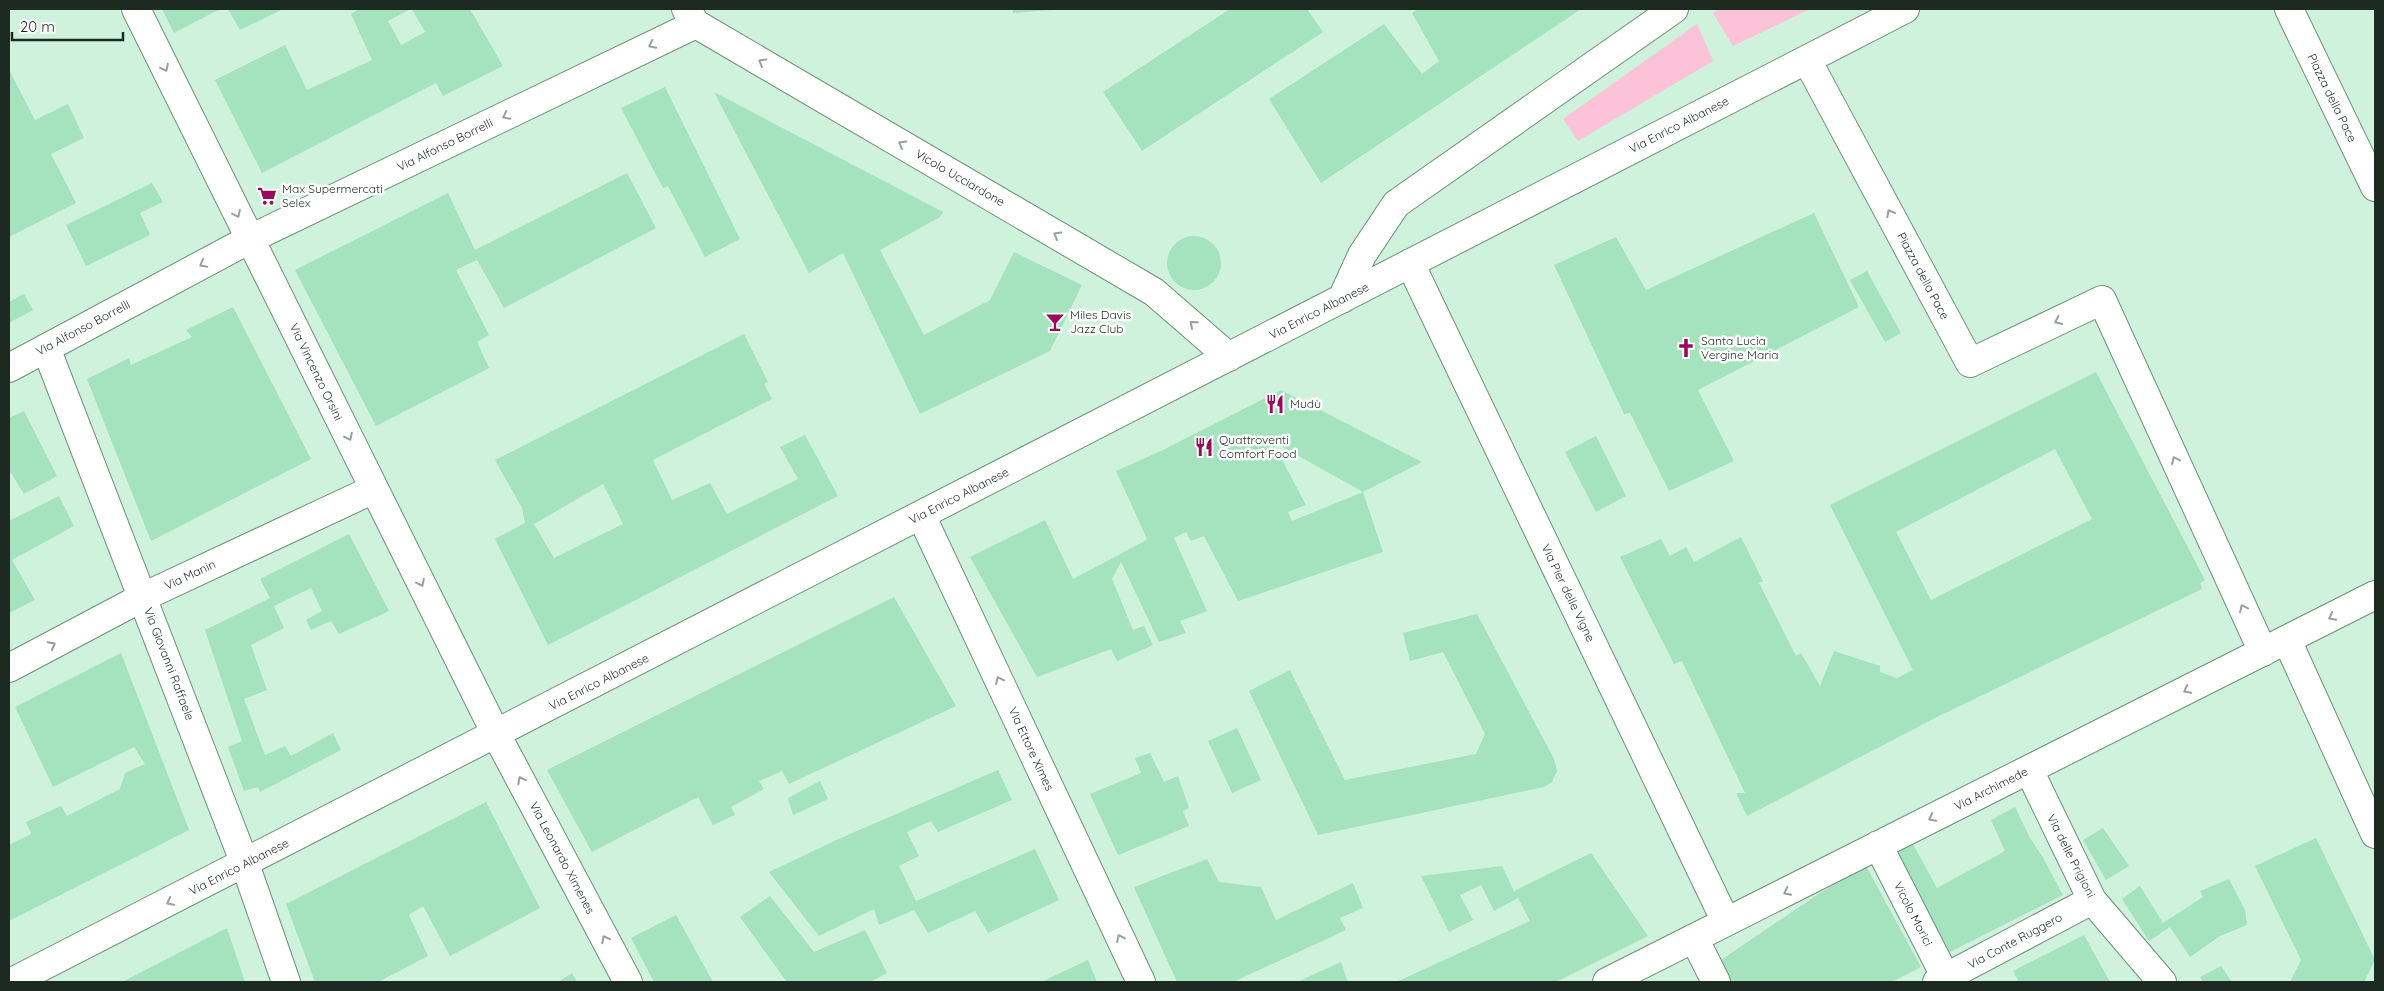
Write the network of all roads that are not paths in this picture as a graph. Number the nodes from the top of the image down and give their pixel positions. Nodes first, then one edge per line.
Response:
1 (136, 9) edge
2 (1674, 9) edge
3 (1905, 9) edge
4 (2288, 9) edge
5 (691, 16) edge
6 (1807, 60) junction
7 (2375, 187) edge
8 (250, 239) junction
9 (1410, 263) junction
10 (1342, 299) junction
11 (46, 348) junction
12 (1229, 357) junction
13 (9, 368) edge
14 (374, 489) junction
15 (922, 515) junction
16 (2375, 595) edge
17 (143, 596) junction
18 (2287, 640) junction
19 (2263, 652) junction
20 (9, 668) edge
21 (496, 734) junction
22 (2029, 770) junction
23 (2375, 834) edge
24 (1878, 845) junction
25 (245, 864) junction
26 (2092, 900) junction
27 (1726, 922) junction
28 (1694, 938) junction
29 (1943, 981) edge
30 (12, 982) edge
31 (286, 982) edge
32 (628, 982) edge
33 (1141, 982) edge
34 (1607, 982) edge
35 (1716, 982) edge
36 (2162, 982) edge

1 -> 8 street, Via Vincenzo Orsini
2 - 10 street
3 - 6 street, Via Enrico Albanese
4 - 7 street, Piazza della Pace
5 -> 8 street, Via Alfonso Borrelli
12 -> 5 street, Vicolo Ucciardone
6 - 9 street, Via Enrico Albanese
19 -> 6 street, Piazza della Pace
8 -> 11 street, Via Alfonso Borrelli
8 -> 14 street, Via Vincenzo Orsini
9 - 10 street, Via Enrico Albanese
9 - 27 street, Via Pier delle Vigne
10 - 12 street, Via Enrico Albanese
11 - 13 street, Via Alfonso Borrelli
11 - 17 street, Via Giovanni Raffaele
12 - 15 street, Via Enrico Albanese
14 - 17 street, Via Manin
14 -> 21 street, Via Vincenzo Orsini
15 - 21 street, Via Enrico Albanese
33 -> 15 street, Via Ettore Ximes
16 -> 18 street, Via Archimede
20 -> 17 street, Via Manin
17 - 25 street, Via Giovanni Raffaele
18 - 19 street, Via Archimede
18 - 23 street
19 -> 22 street, Via Archimede
21 - 25 street, Via Enrico Albanese
32 -> 21 street, Via Leonardo Ximenes
22 -> 24 street, Via Archimede
22 - 26 street, Via delle Prigioni
24 -> 27 street, Via Archimede
24 - 29 street, Vicolo Morici
25 -> 30 street, Via Enrico Albanese
25 - 31 street, Via Giovanni Raffaele
26 - 29 street, Via Conte Ruggero
26 - 36 street, Via delle Prigioni
27 - 28 street, Via Archimede
28 - 34 street, Via Archimede
28 - 35 street

